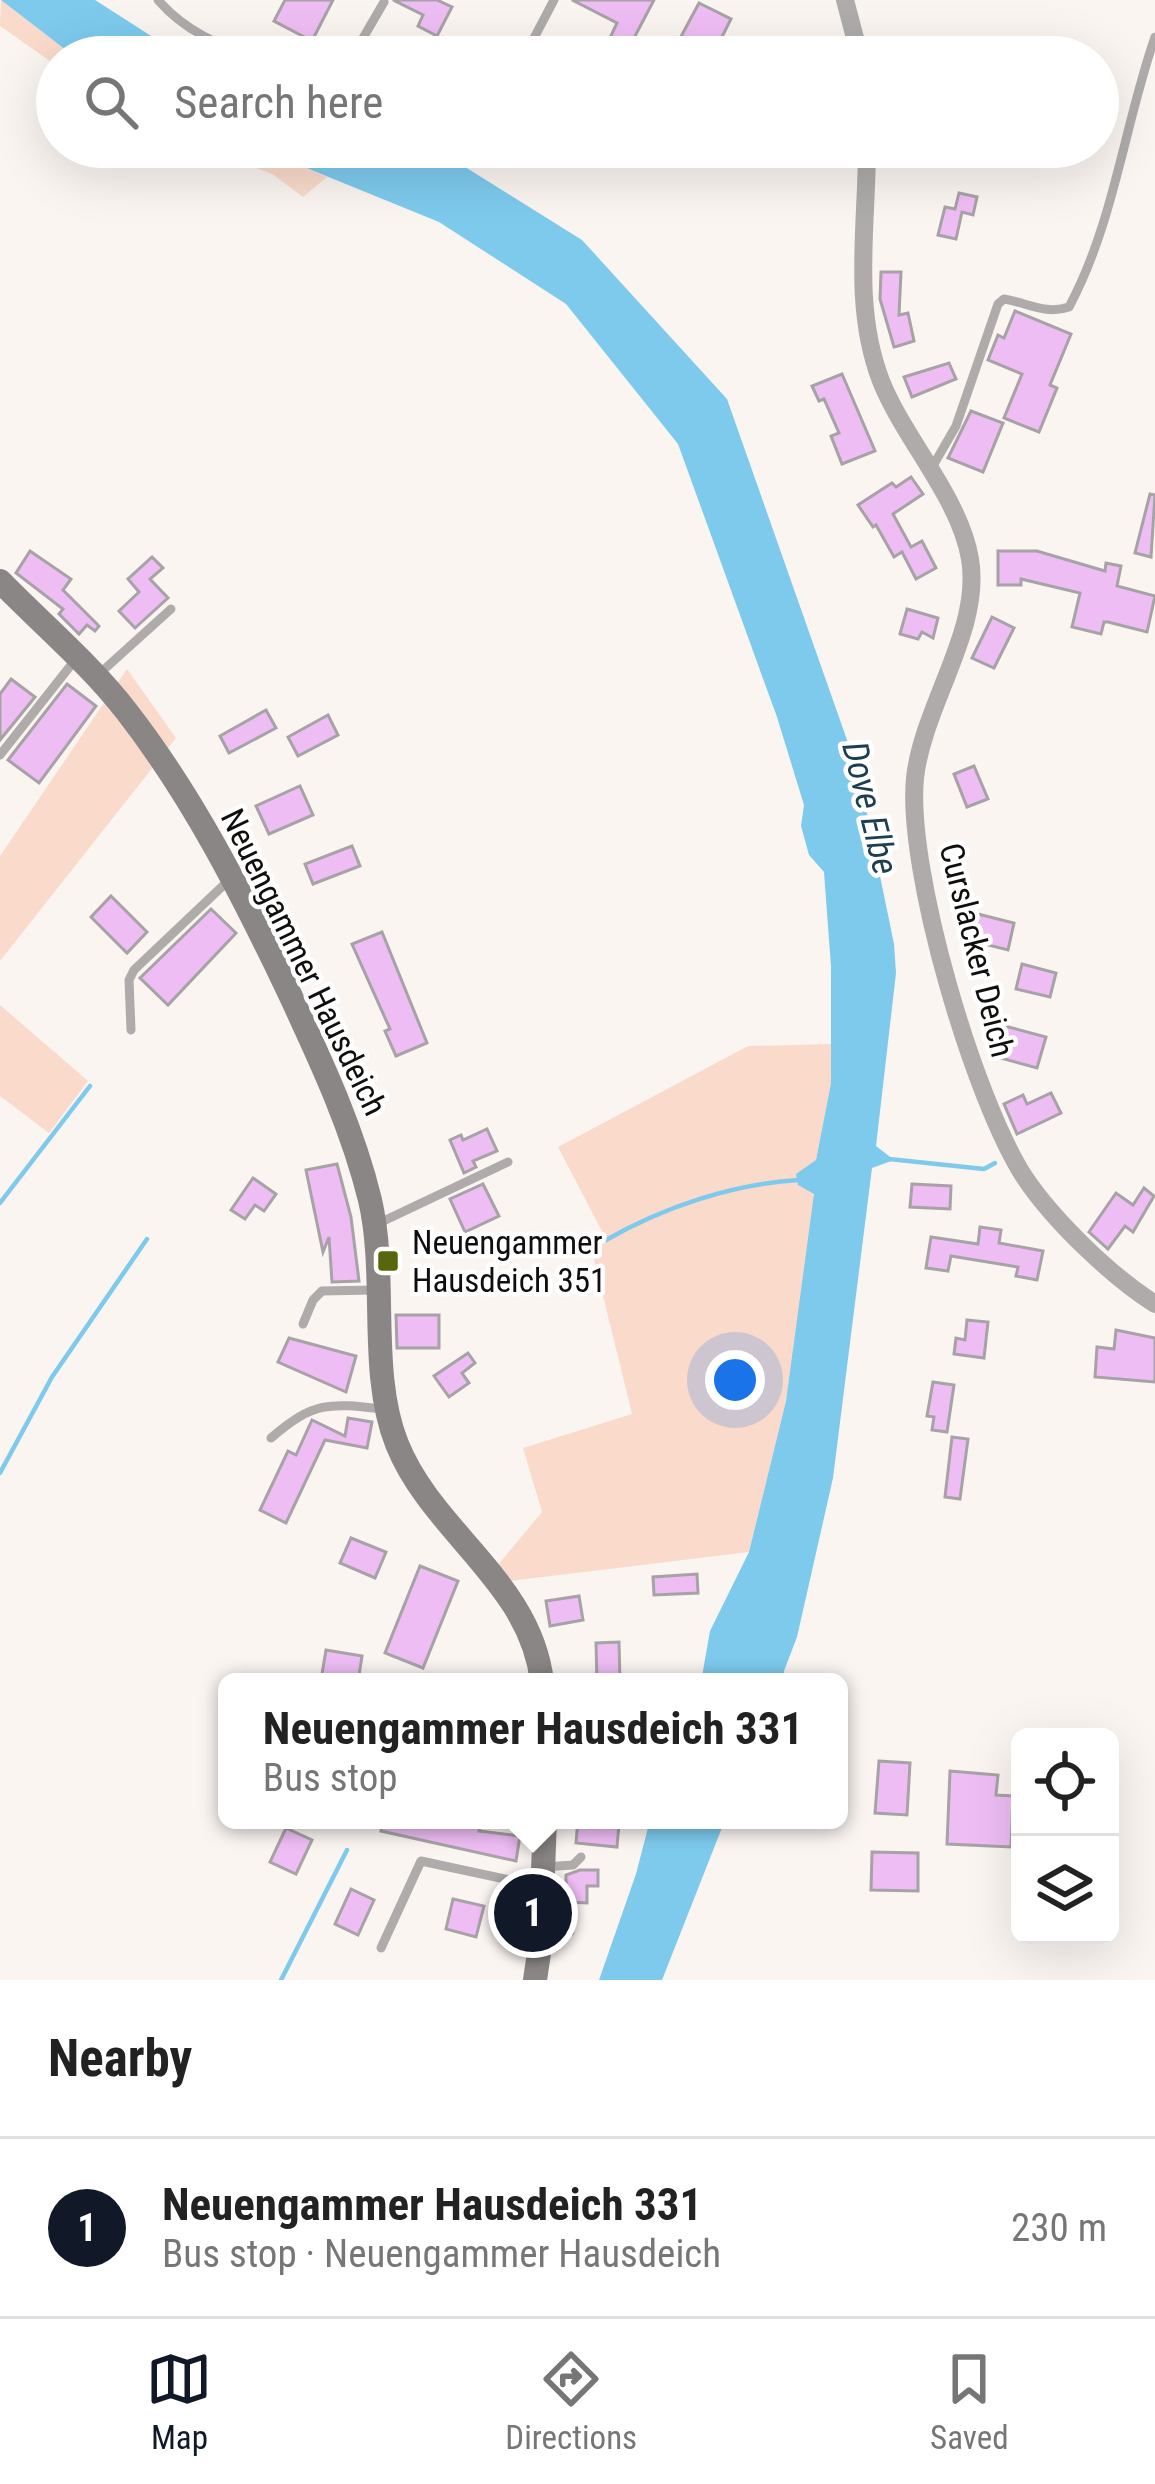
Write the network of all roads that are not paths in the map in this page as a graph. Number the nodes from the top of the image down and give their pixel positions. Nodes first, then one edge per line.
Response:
1 (158, 0) edge
2 (554, 0) edge
3 (845, 0) edge
4 (384, 2) edge
5 (204, 36) edge
6 (364, 36) edge
7 (535, 36) edge
8 (854, 36) edge
9 (1155, 37) edge
10 (1119, 166) edge
11 (867, 168) edge
12 (1119, 168) edge
13 (930, 471) junction
14 (0, 581) edge
15 (171, 609) dead end
16 (76, 659) junction
17 (95, 678) junction
18 (0, 755) edge
19 (231, 877) junction
20 (131, 1030) dead end
21 (508, 1162) dead end
22 (375, 1225) junction
23 (380, 1290) junction
24 (1155, 1304) edge
25 (303, 1324) dead end
26 (389, 1410) junction
27 (271, 1438) dead end
28 (540, 1673) edge
29 (545, 1829) edge
30 (580, 1857) dead end
31 (543, 1889) junction
32 (569, 1932) dead end
33 (381, 1948) dead end
34 (535, 1980) edge

1 - 5 lane
2 - 7 lane
3 - 8 street
4 - 6 lane
9 - 10 lane
11 - 13 street, Curslacker Deich
12 - 13 lane
13 - 24 street, Curslacker Deich
14 - 16 street, Neuengammer Hausdeich
15 - 17 lane
16 - 17 street, Neuengammer Hausdeich
16 - 18 lane
17 - 19 street, Neuengammer Hausdeich
19 - 20 lane
19 - 22 street, Neuengammer Hausdeich
21 - 22 lane
22 - 23 street, Neuengammer Hausdeich
23 - 25 lane
23 - 26 street, Neuengammer Hausdeich
26 - 27 lane
26 - 28 street, Neuengammer Hausdeich
29 - 31 street
30 - 31 lane
31 - 32 lane
31 - 33 lane
31 - 34 street

